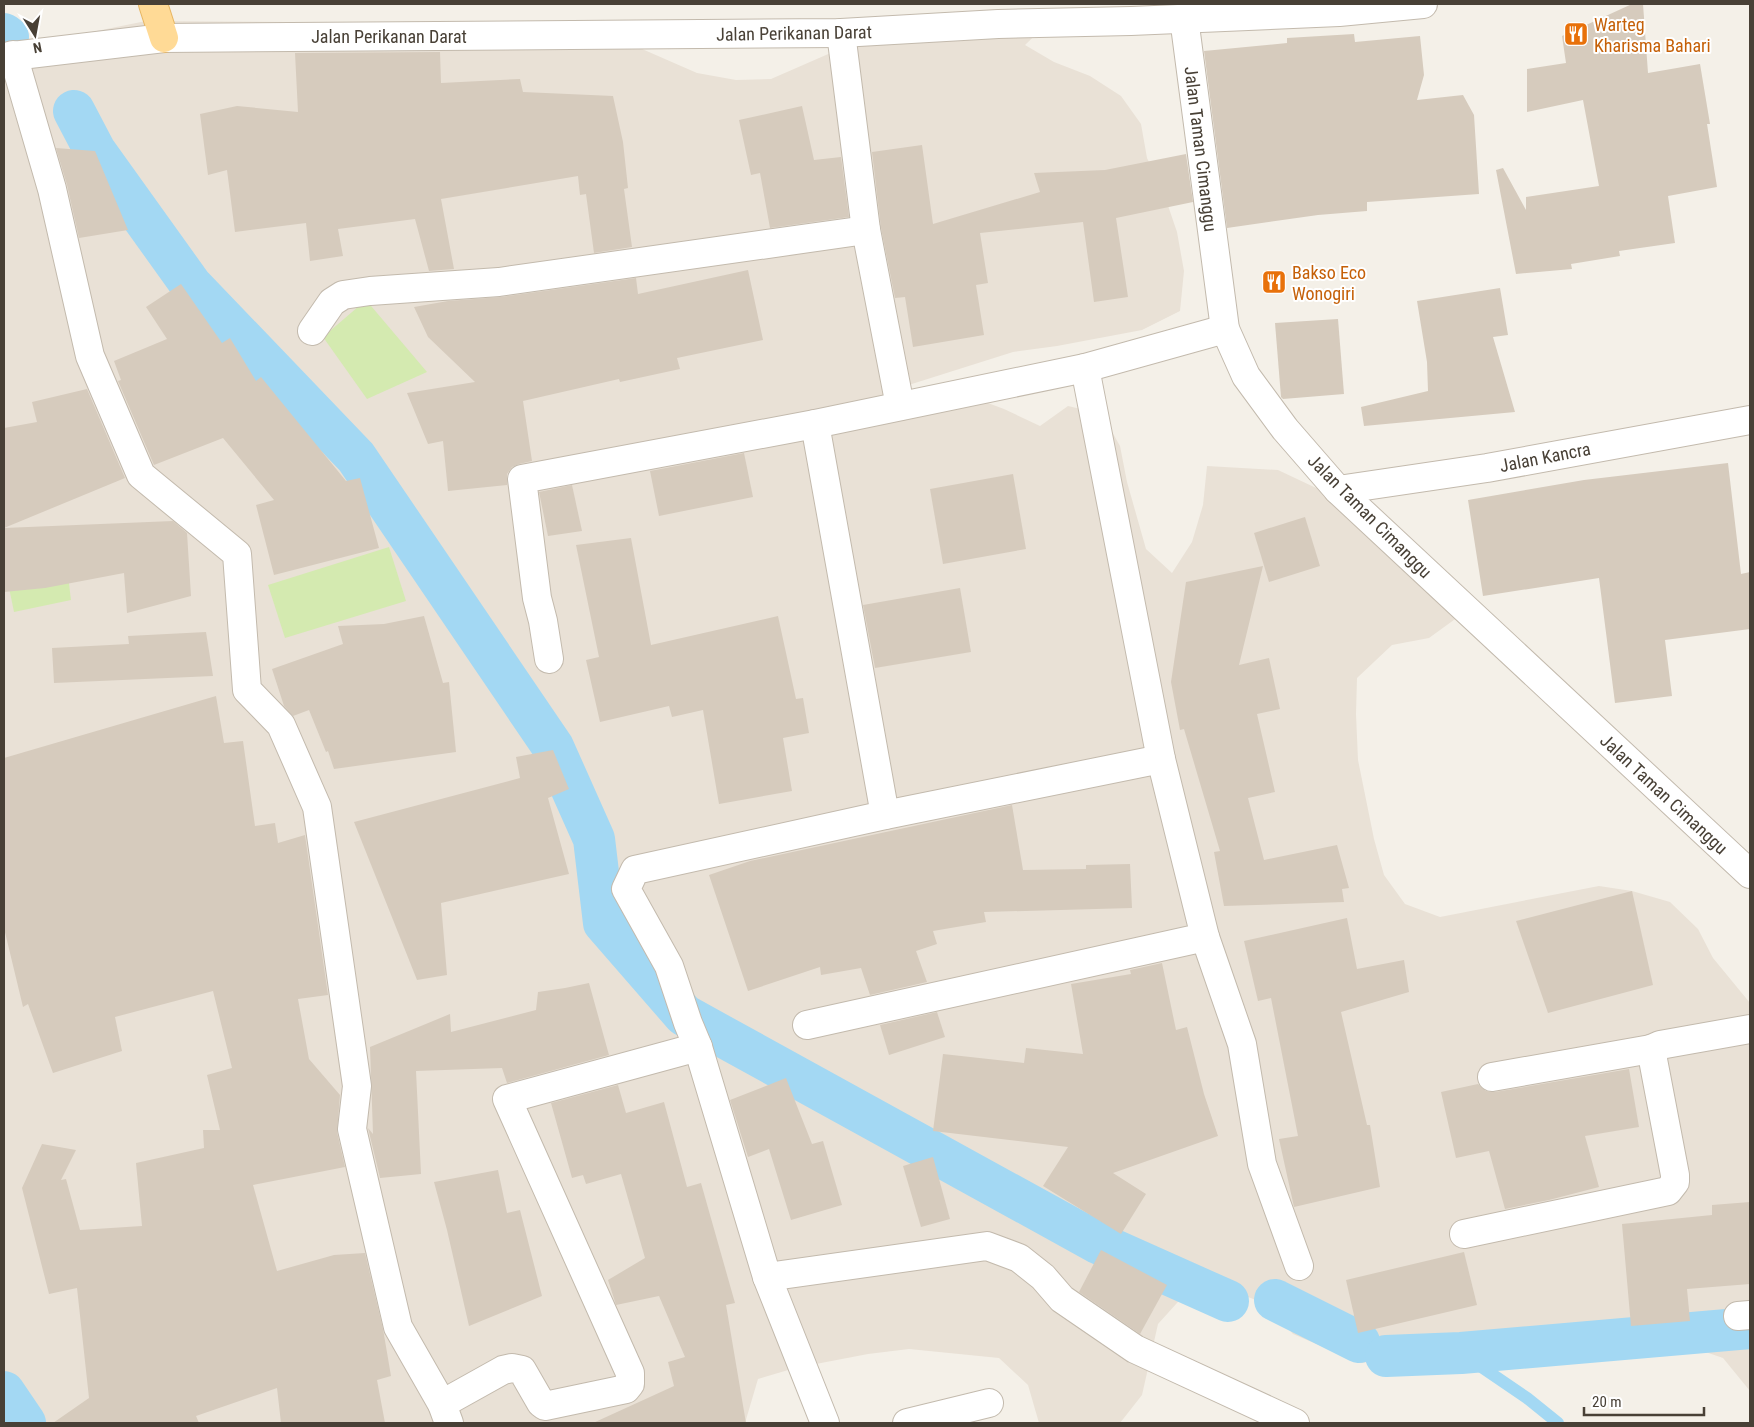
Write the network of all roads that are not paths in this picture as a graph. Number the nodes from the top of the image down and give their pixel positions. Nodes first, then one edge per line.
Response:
1 (153, 4) edge
2 (1423, 4) edge
3 (1338, 8) edge
4 (1130, 12) edge
5 (997, 14) edge
6 (1184, 18) junction
7 (841, 33) junction
8 (164, 38) junction
9 (8, 56) edge
10 (866, 230) junction
11 (1224, 328) junction
12 (312, 331) dead end
13 (1085, 368) junction
14 (900, 406) junction
15 (1750, 420) edge
16 (816, 424) junction
17 (1338, 490) junction
18 (549, 660) dead end
19 (1161, 759) junction
20 (885, 815) junction
21 (1750, 874) edge
22 (1206, 937) junction
23 (807, 1025) dead end
24 (1750, 1029) edge
25 (693, 1035) junction
26 (1651, 1049) junction
27 (1492, 1077) dead end
28 (1464, 1234) dead end
29 (1298, 1266) dead end
30 (767, 1278) junction
31 (989, 1403) dead end
32 (445, 1414) edge
33 (825, 1423) edge
34 (907, 1423) edge
35 (1295, 1423) edge

1 - 8 main road
2 - 3 street, Jalan Perikanan Darat
3 - 6 street, Jalan Perikanan Darat
4 - 5 street, Jalan Perikanan Darat
4 - 6 street, Jalan Perikanan Darat
5 - 7 street, Jalan Perikanan Darat
6 - 11 street, Jalan Taman Cimanggu
7 - 8 street, Jalan Perikanan Darat
7 - 10 street
8 - 9 street, Jalan Perikanan Darat
9 - 32 street
10 - 12 street
10 - 14 street
11 - 13 street
11 - 17 street, Jalan Taman Cimanggu
13 - 14 street
13 - 19 street
14 - 16 street
15 - 17 street, Jalan Kancra
16 - 18 street
16 - 20 street
17 - 21 street, Jalan Taman Cimanggu
19 - 20 street
19 - 22 street
20 - 25 street
22 - 23 street
22 - 29 street
24 - 26 street
25 - 30 street
25 - 32 street
26 - 27 street
26 - 28 street
30 - 33 street
30 - 35 street
31 - 34 street

